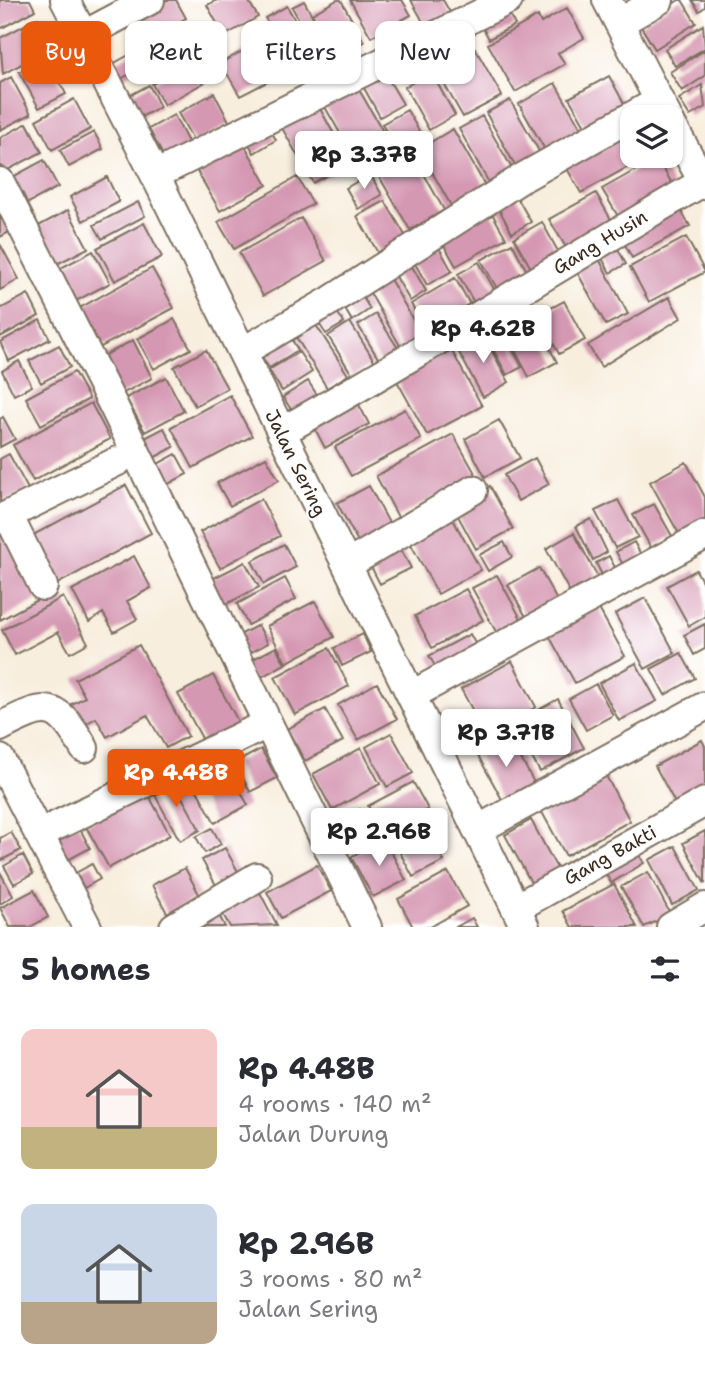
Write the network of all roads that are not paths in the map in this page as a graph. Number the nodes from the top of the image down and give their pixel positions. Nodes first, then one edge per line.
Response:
1 (65, 0) edge
2 (150, 0) edge
3 (508, 0) edge
4 (659, 0) edge
5 (613, 12) edge
6 (76, 21) edge
7 (111, 21) edge
8 (109, 84) edge
9 (662, 105) edge
10 (620, 134) edge
11 (683, 145) edge
12 (155, 175) junction
13 (0, 182) edge
14 (704, 184) edge
15 (242, 352) junction
16 (281, 432) junction
17 (118, 461) dead end
18 (473, 490) dead end
19 (4, 517) edge
20 (705, 535) edge
21 (347, 565) junction
22 (43, 586) dead end
23 (412, 695) junction
24 (705, 706) edge
25 (267, 724) junction
26 (0, 727) edge
27 (84, 748) dead end
28 (0, 759) edge
29 (705, 802) edge
30 (479, 830) junction
31 (39, 834) junction
32 (257, 877) dead end
33 (705, 907) edge
34 (520, 918) edge
35 (87, 927) edge
36 (174, 927) edge
37 (367, 927) edge
38 (671, 927) edge

1 - 6 street, Jalan Sering
2 - 7 street
3 - 12 street
4 - 5 street
5 - 9 street
8 - 12 street, Jalan Sering
10 - 15 street
11 - 14 street
12 - 15 street, Jalan Sering
13 - 25 street
14 - 16 street, Gang Husin
15 - 16 street, Jalan Sering
16 - 21 street, Jalan Sering
17 - 19 street
18 - 21 street
19 - 22 street
20 - 23 street
21 - 23 street, Jalan Sering
23 - 30 street, Jalan Sering
24 - 30 street
25 - 31 street
25 - 37 street
26 - 27 street
28 - 31 street
29 - 34 street, Gang Bakti
30 - 34 street, Jalan Sering
31 - 35 street
32 - 36 street
33 - 38 street

